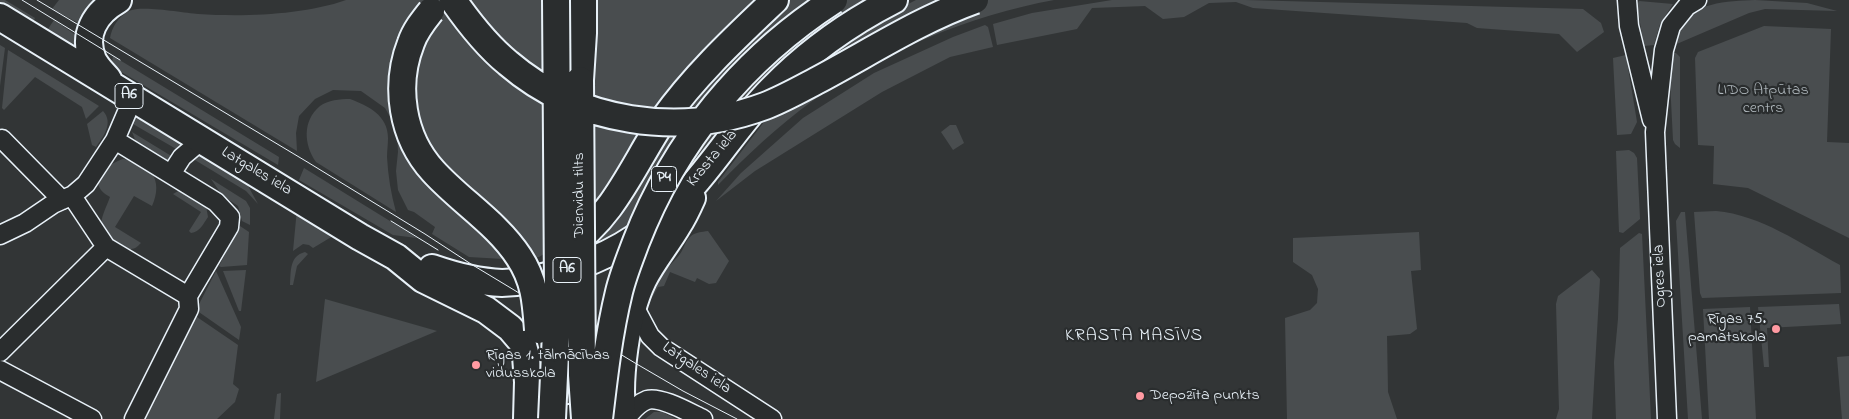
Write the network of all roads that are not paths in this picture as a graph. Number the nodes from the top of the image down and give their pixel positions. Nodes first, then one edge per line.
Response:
1 (118, 0) edge
2 (556, 0) edge
3 (583, 0) edge
4 (775, 0) edge
5 (834, 0) edge
6 (894, 0) edge
7 (975, 0) edge
8 (1627, 0) edge
9 (1697, 0) edge
10 (442, 4) edge
11 (0, 17) edge
12 (124, 92) junction
13 (1655, 132) junction
14 (2, 139) dead end
15 (115, 140) junction
16 (202, 140) junction
17 (707, 168) junction
18 (171, 174) junction
19 (67, 198) junction
20 (3, 230) edge
21 (106, 247) junction
22 (396, 257) junction
23 (188, 296) junction
24 (634, 306) junction
25 (0, 352) edge
26 (0, 370) edge
27 (92, 419) edge
28 (134, 419) edge
29 (527, 419) edge
30 (545, 419) edge
31 (552, 419) edge
32 (564, 419) edge
33 (587, 419) edge
34 (599, 419) edge
35 (625, 419) edge
36 (703, 419) edge
37 (772, 419) edge
38 (1667, 419) edge

1 - 12 highway, Latgales iela / A6
2 - 31 highway, Dienvidu tilts, bridge
3 - 33 highway, Dienvidu tilts, bridge
4 - 22 highway
5 - 34 highway, P4, bridge
6 - 17 highway, Krasta iela / A6
7 - 10 highway, bridge
8 - 13 street, Ogres iela
9 - 13 street, Ogres iela
10 - 30 highway, bridge
11 - 12 highway, Latgales iela / A6
12 - 15 street
12 - 16 highway, Latgales iela / A6
13 - 38 street, Ogres iela
14 - 19 street
15 - 18 street
15 - 19 street
16 - 18 street
16 - 22 highway, Latgales iela / A6
17 - 22 highway, Krasta iela / A6
17 - 24 highway
18 - 23 street
19 - 20 street
19 - 21 street
21 - 23 street
21 - 25 street
22 - 29 highway
23 - 28 street
24 - 35 highway
24 - 37 street, Latgales iela
26 - 27 street
32 - 33 highway
35 - 36 street

